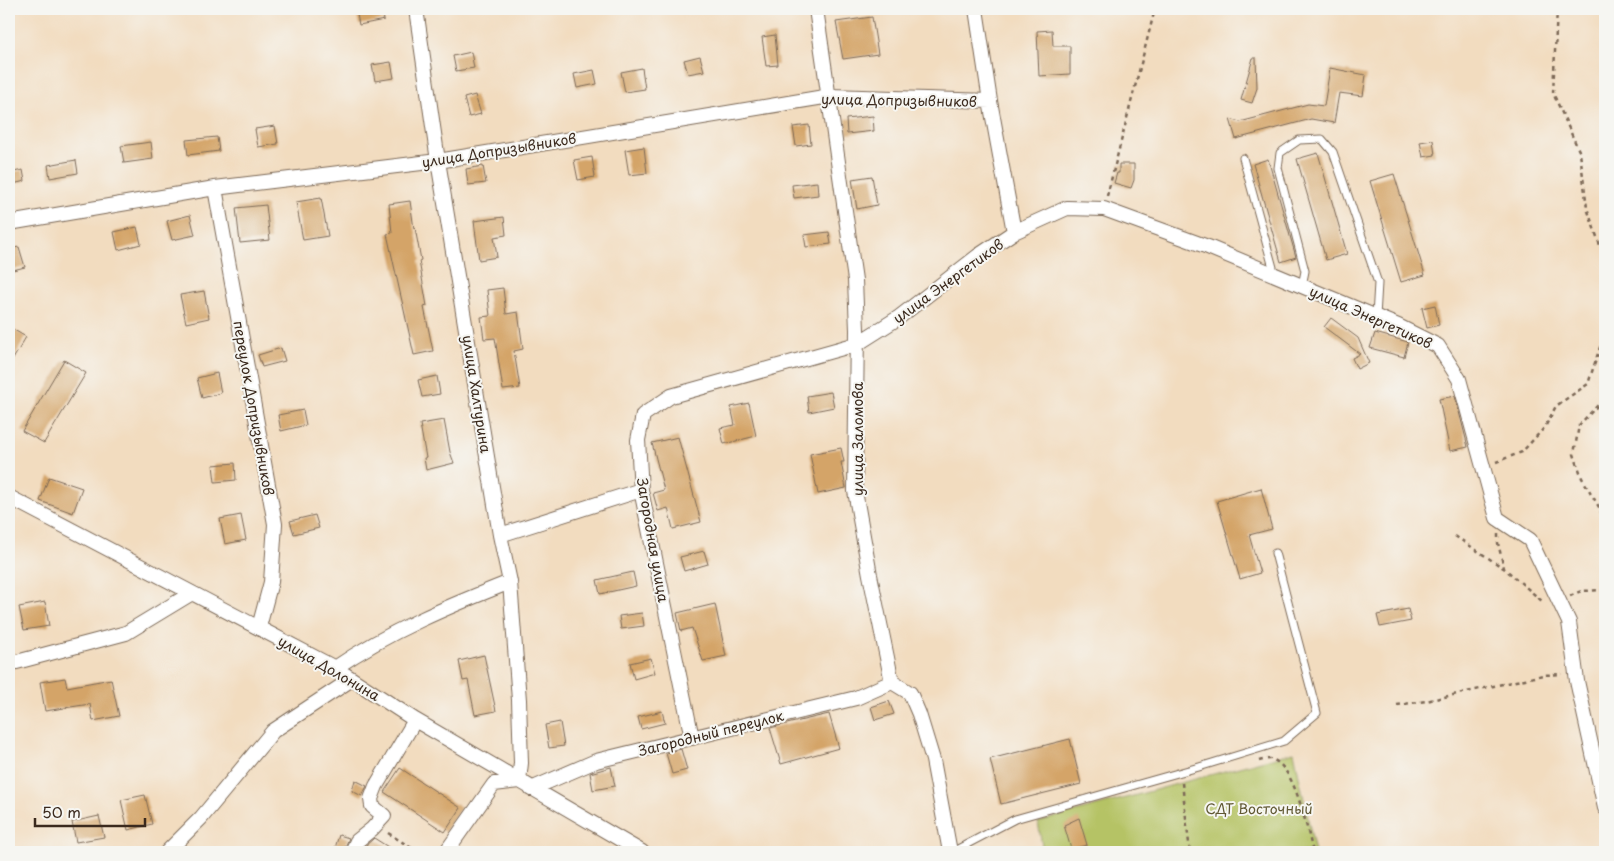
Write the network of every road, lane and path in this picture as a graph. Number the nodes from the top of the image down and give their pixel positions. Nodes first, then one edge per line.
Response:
1 (416, 9) edge
2 (816, 9) edge
3 (976, 9) edge
4 (1155, 9) edge
5 (1557, 9) edge
6 (830, 96) junction
7 (990, 101) junction
8 (1243, 158) dead end
9 (438, 160) junction
10 (215, 188) junction
11 (1104, 209) junction
12 (9, 223) edge
13 (1014, 232) junction
14 (1605, 260) edge
15 (1275, 275) junction
16 (1302, 286) junction
17 (1376, 317) junction
18 (1605, 332) edge
19 (857, 344) junction
20 (1605, 403) edge
21 (1484, 466) junction
22 (641, 490) junction
23 (9, 497) edge
24 (1497, 518) junction
25 (1605, 524) edge
26 (500, 535) junction
27 (1455, 536) dead end
28 (1275, 553) dead end
29 (1505, 569) junction
30 (510, 582) junction
31 (1605, 590) edge
32 (192, 593) junction
33 (1560, 601) junction
34 (258, 627) junction
35 (9, 664) edge
36 (335, 668) junction
37 (1576, 673) junction
38 (352, 679) junction
39 (892, 682) junction
40 (1397, 704) dead end
41 (415, 720) junction
42 (692, 738) junction
43 (1251, 763) dead end
44 (519, 781) junction
45 (1182, 782) dead end
46 (531, 789) junction
47 (1605, 808) edge
48 (376, 825) junction
49 (167, 852) edge
50 (352, 852) edge
51 (415, 852) edge
52 (446, 852) edge
53 (642, 852) edge
54 (951, 852) edge
55 (1190, 852) edge
56 (1312, 852) edge

1 - 9 street, улица Халтурина
2 - 6 street, улица Заломова
3 - 7 street
4 - 11 path
5 - 14 path
6 - 7 street, улица Допризывников
6 - 9 street, улица Допризывников
6 - 19 street, улица Заломова
7 - 13 street
8 - 15 lane
9 - 10 street, улица Допризывников
9 - 26 street, улица Халтурина
10 - 12 street, улица Допризывников
10 - 34 street, переулок Допризывников
11 - 13 street, улица Энергетиков
11 - 15 street, улица Энергетиков
13 - 19 street, улица Энергетиков
15 - 16 street, улица Энергетиков
16 - 17 street, улица Энергетиков
16 - 17 lane
17 - 21 street, улица Энергетиков
18 - 21 path
19 - 22 street, Загородная улица
19 - 39 street, улица Заломова
20 - 25 path
21 - 24 street, улица Энергетиков
22 - 26 street
22 - 42 street, Загородная улица
23 - 32 street, улица Долонина
24 - 29 path
24 - 33 street
26 - 30 street, улица Халтурина
27 - 29 path
28 - 54 lane
29 - 33 path
30 - 36 street
30 - 44 street, улица Халтурина
31 - 33 path
32 - 34 street, улица Долонина
32 - 35 street
33 - 37 street
34 - 36 street, улица Долонина
36 - 38 street, улица Долонина
37 - 40 path
37 - 47 street
38 - 41 street, улица Долонина
38 - 49 street
39 - 42 street, Загородный переулок
39 - 54 street
41 - 44 street, улица Долонина
41 - 48 street
42 - 46 street, Загородный переулок
43 - 56 path
44 - 46 street, улица Долонина
44 - 52 street
45 - 55 path
46 - 53 street, улица Долонина
48 - 50 street
48 - 51 path

